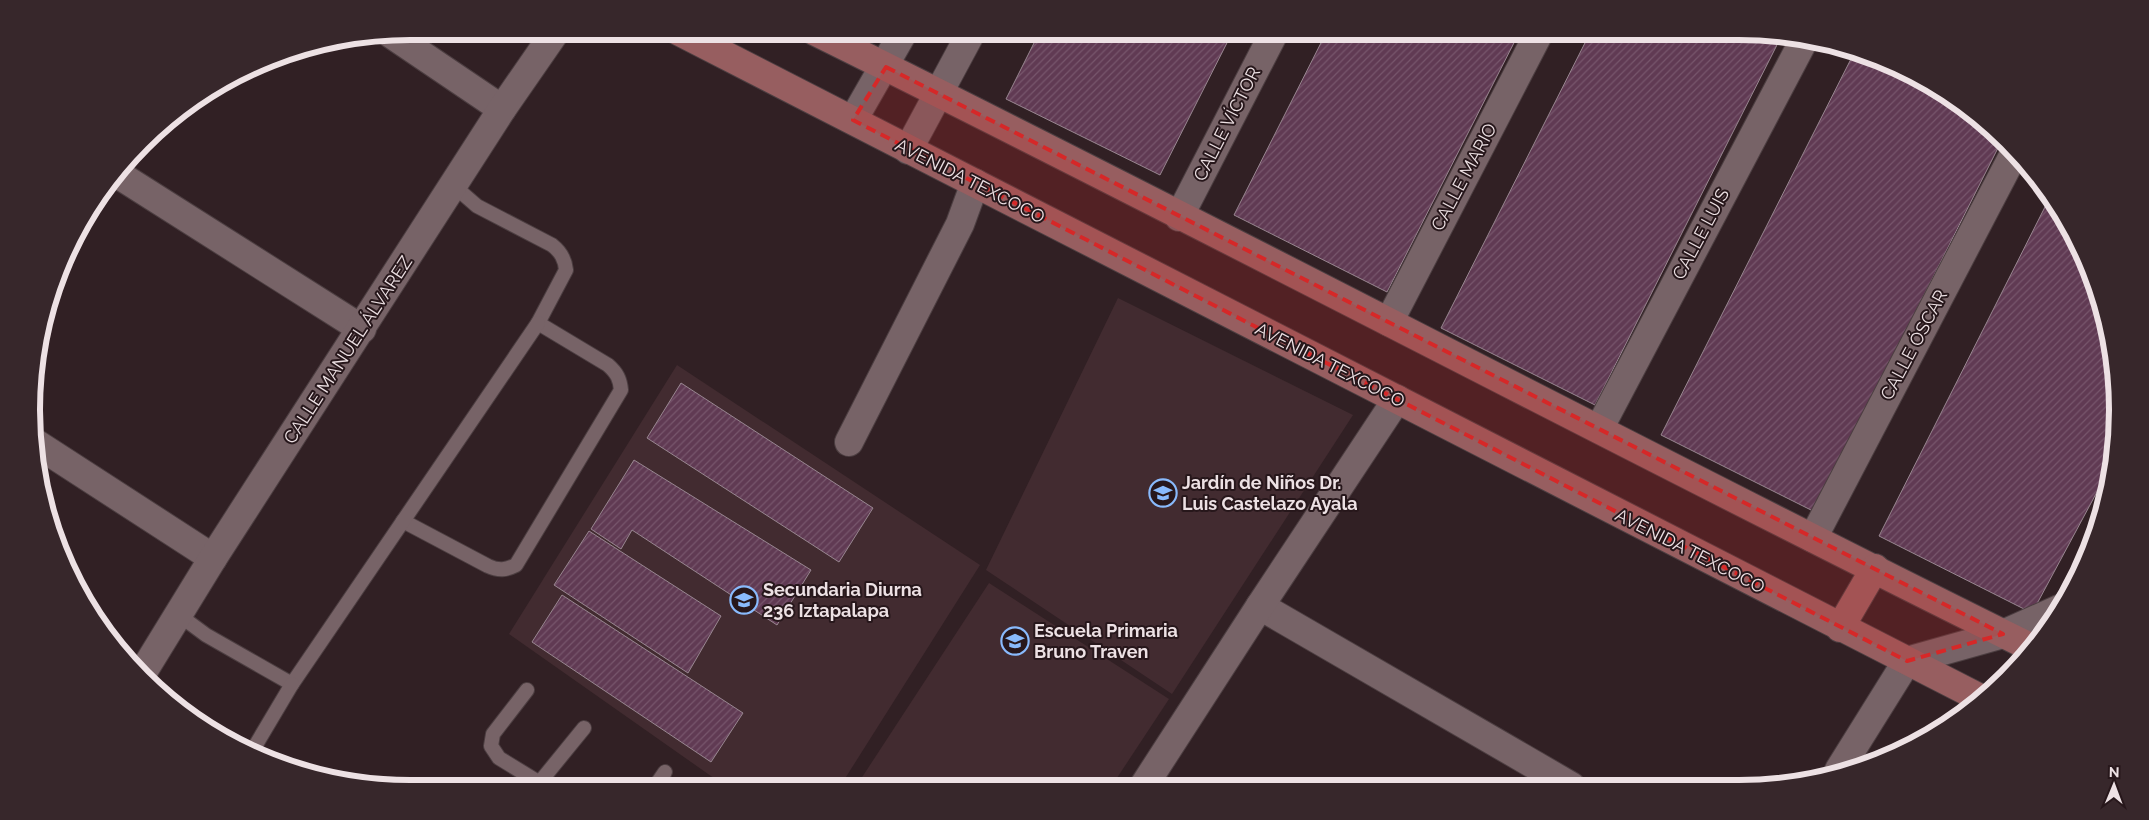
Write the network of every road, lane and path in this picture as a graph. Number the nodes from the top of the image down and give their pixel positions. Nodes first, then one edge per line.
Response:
1 (400, 40) edge
2 (550, 40) edge
3 (696, 40) edge
4 (832, 40) edge
5 (900, 40) edge
6 (967, 40) edge
7 (1270, 40) edge
8 (1535, 40) edge
9 (1801, 45) edge
10 (886, 67) junction
11 (940, 93) junction
12 (502, 109) junction
13 (854, 120) junction
14 (908, 150) junction
15 (2011, 159) edge
16 (123, 177) edge
17 (975, 184) junction
18 (454, 186) junction
19 (1180, 217) junction
20 (1388, 322) junction
21 (538, 324) junction
22 (362, 329) junction
23 (1398, 399) junction
24 (1599, 429) junction
25 (850, 442) dead end
26 (42, 447) edge
27 (402, 520) junction
28 (1813, 538) junction
29 (213, 558) junction
30 (1875, 568) junction
31 (1260, 606) junction
32 (2048, 614) edge
33 (179, 615) junction
34 (1840, 628) junction
35 (2003, 634) junction
36 (2024, 645) edge
37 (1907, 661) junction
38 (146, 669) edge
39 (292, 684) junction
40 (527, 690) dead end
41 (1974, 695) edge
42 (584, 728) dead end
43 (255, 746) edge
44 (1842, 765) edge
45 (665, 772) dead end
46 (536, 780) edge
47 (548, 780) edge
48 (660, 780) edge
49 (1148, 780) edge
50 (1560, 780) edge

1 - 12 street
2 - 12 street, CALLE MANUEL ÁLVAREZ
3 - 13 main road, AVENIDA TEXCOCO
4 - 10 main road
5 - 10 street
6 - 11 street
7 - 19 street, CALLE VÍCTOR
8 - 20 street, CALLE MARIO
9 - 24 street, CALLE LUIS
10 - 11 main road
10 - 13 street
11 - 14 street
11 - 19 main road
12 - 18 street, CALLE MANUEL ÁLVAREZ
13 - 14 main road, AVENIDA TEXCOCO
14 - 17 main road, AVENIDA TEXCOCO
15 - 28 street, CALLE ÓSCAR
16 - 22 street
17 - 23 main road, AVENIDA TEXCOCO
17 - 25 street
18 - 21 lane
18 - 22 street, CALLE MANUEL ÁLVAREZ
19 - 20 main road
20 - 24 main road
21 - 27 lane
21 - 27 lane
22 - 29 street, CALLE MANUEL ÁLVAREZ
23 - 31 street
23 - 34 main road, AVENIDA TEXCOCO
24 - 28 main road
26 - 29 street
27 - 39 lane
28 - 30 main road
29 - 33 street, CALLE MANUEL ÁLVAREZ
30 - 34 main road
30 - 35 main road
31 - 49 street
31 - 50 street
32 - 35 street
33 - 38 street, CALLE MANUEL ÁLVAREZ
33 - 39 lane
34 - 37 main road, AVENIDA TEXCOCO
35 - 36 main road
35 - 37 street
37 - 41 main road, AVENIDA TEXCOCO
37 - 44 street
39 - 43 lane
40 - 46 lane
42 - 47 lane
45 - 48 lane

